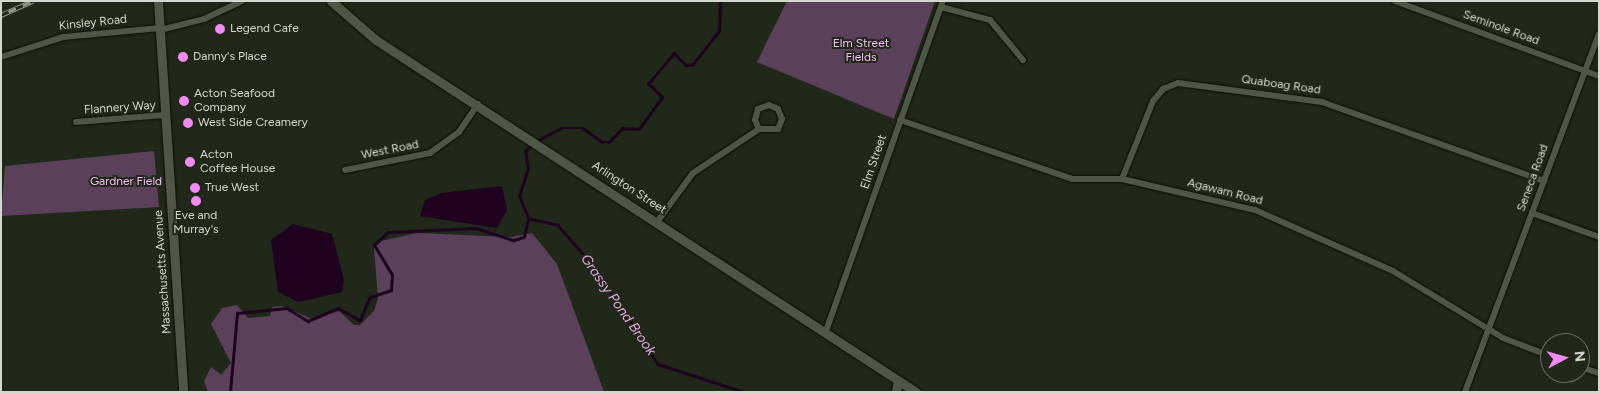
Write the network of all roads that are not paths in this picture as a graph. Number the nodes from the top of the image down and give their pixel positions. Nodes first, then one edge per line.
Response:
1 (158, 1) edge
2 (242, 1) edge
3 (331, 1) edge
4 (1395, 1) edge
5 (942, 4) edge
6 (160, 29) junction
7 (1599, 34) edge
8 (1, 57) edge
9 (1023, 60) dead end
10 (1585, 71) junction
11 (1599, 76) edge
12 (478, 104) junction
13 (165, 116) junction
14 (900, 120) junction
15 (76, 122) dead end
16 (760, 129) junction
17 (345, 170) dead end
18 (1122, 179) junction
19 (1544, 181) junction
20 (1532, 213) junction
21 (657, 222) junction
22 (1599, 237) edge
23 (1489, 330) junction
24 (826, 331) junction
25 (1540, 352) edge
26 (898, 382) junction
27 (183, 392) edge
28 (896, 392) edge
29 (916, 392) edge
30 (1465, 392) edge

1 - 6 street, Massachusetts Avenue
2 - 6 street, Kinsley Road
3 - 12 street, Arlington Street
4 - 10 street, Seminole Road
5 - 9 street
5 - 14 street, Elm Street
6 - 8 street, Kinsley Road
6 - 13 street, Massachusetts Avenue
7 - 10 street, Seneca Road
10 - 11 street, Seminole Road
10 - 19 street, Seneca Road
12 - 17 street, West Road
12 - 21 street, Arlington Street
13 - 15 street, Flannery Way
13 - 27 street, Massachusetts Avenue
14 - 18 street, Agawam Road
14 - 24 street, Elm Street
16 - 16 street
16 - 21 street
18 - 19 street, Quaboag Road
18 - 23 street, Agawam Road
19 - 20 street, Seneca Road
20 - 22 street
20 - 23 street, Seneca Road
21 - 24 street, Arlington Street
23 - 25 street, Agawam Road
23 - 30 street, Seneca Road
24 - 26 street, Arlington Street
26 - 28 street
26 - 29 street, Arlington Street

